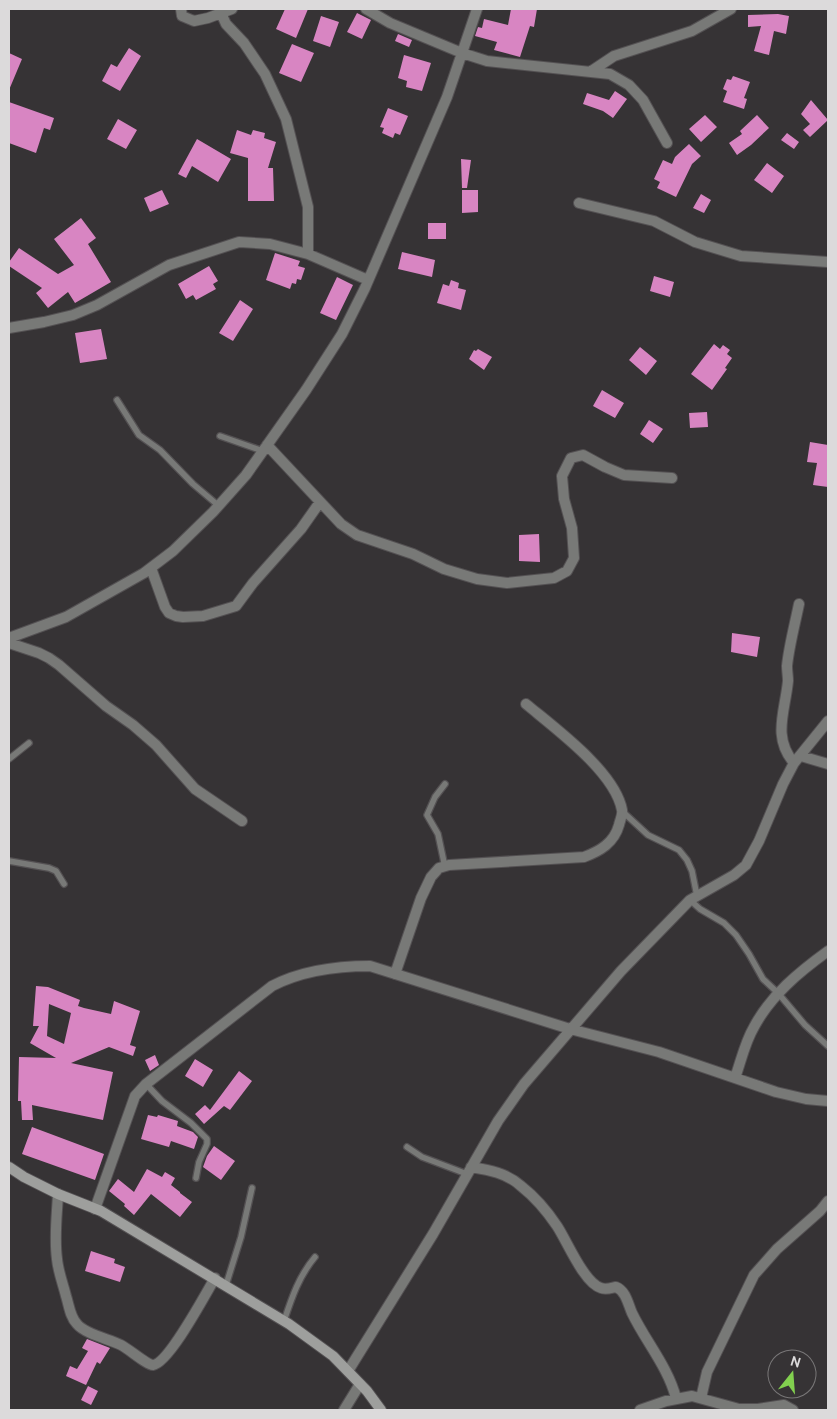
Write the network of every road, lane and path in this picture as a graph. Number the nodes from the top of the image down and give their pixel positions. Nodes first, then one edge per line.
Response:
1 (181, 9) edge
2 (232, 9) edge
3 (366, 9) edge
4 (477, 9) edge
5 (731, 9) edge
6 (221, 13) junction
7 (462, 53) junction
8 (590, 72) junction
9 (667, 143) dead end
10 (579, 203) dead end
11 (308, 254) junction
12 (828, 262) edge
13 (368, 280) junction
14 (9, 328) edge
15 (117, 400) dead end
16 (220, 436) dead end
17 (265, 448) junction
18 (672, 478) dead end
19 (320, 502) junction
20 (219, 506) junction
21 (151, 568) junction
22 (799, 604) dead end
23 (9, 638) edge
24 (9, 643) edge
25 (526, 704) dead end
26 (828, 721) edge
27 (29, 743) dead end
28 (9, 759) edge
29 (798, 760) junction
30 (828, 764) edge
31 (445, 784) dead end
32 (623, 812) junction
33 (242, 821) dead end
34 (9, 861) edge
35 (445, 866) junction
36 (64, 884) dead end
37 (694, 898) junction
38 (828, 951) edge
39 (395, 974) junction
40 (778, 994) junction
41 (570, 1030) junction
42 (828, 1046) edge
43 (735, 1078) junction
44 (146, 1084) junction
45 (828, 1101) edge
46 (407, 1147) dead end
47 (9, 1167) edge
48 (469, 1171) junction
49 (196, 1178) dead end
50 (252, 1188) dead end
51 (58, 1194) junction
52 (828, 1200) edge
53 (95, 1209) junction
54 (315, 1257) dead end
55 (215, 1278) junction
56 (226, 1286) junction
57 (284, 1321) junction
58 (348, 1371) junction
59 (360, 1384) junction
60 (676, 1398) junction
61 (701, 1398) junction
62 (344, 1410) edge
63 (381, 1410) edge
64 (640, 1410) edge
65 (793, 1410) edge

1 - 6 street
2 - 6 street
3 - 7 street
4 - 7 street
5 - 8 street
6 - 11 street
7 - 8 street
7 - 13 street
8 - 9 street
10 - 12 street
11 - 13 street
11 - 14 street
13 - 17 street
15 - 20 lane
16 - 17 lane
17 - 19 street
17 - 20 street
18 - 19 street
19 - 21 street
20 - 21 street
21 - 23 street
22 - 29 street
24 - 33 street
25 - 32 street
26 - 29 street
27 - 28 lane
29 - 30 street
29 - 37 street
31 - 35 lane
32 - 35 street
32 - 37 lane
34 - 36 lane
35 - 39 street
37 - 40 lane
37 - 41 street
38 - 40 street
39 - 41 street
39 - 44 street
40 - 42 lane
40 - 43 street
41 - 43 street
41 - 48 street
43 - 45 street
44 - 49 lane
44 - 53 street
46 - 48 lane
47 - 51 main road
48 - 58 street
48 - 60 street
50 - 56 lane
51 - 53 main road
51 - 55 street
52 - 61 street
53 - 55 main road
54 - 57 lane
55 - 56 main road
56 - 57 main road
57 - 58 main road
58 - 59 main road
59 - 62 street
59 - 63 main road
60 - 61 street
60 - 64 street
61 - 65 street

